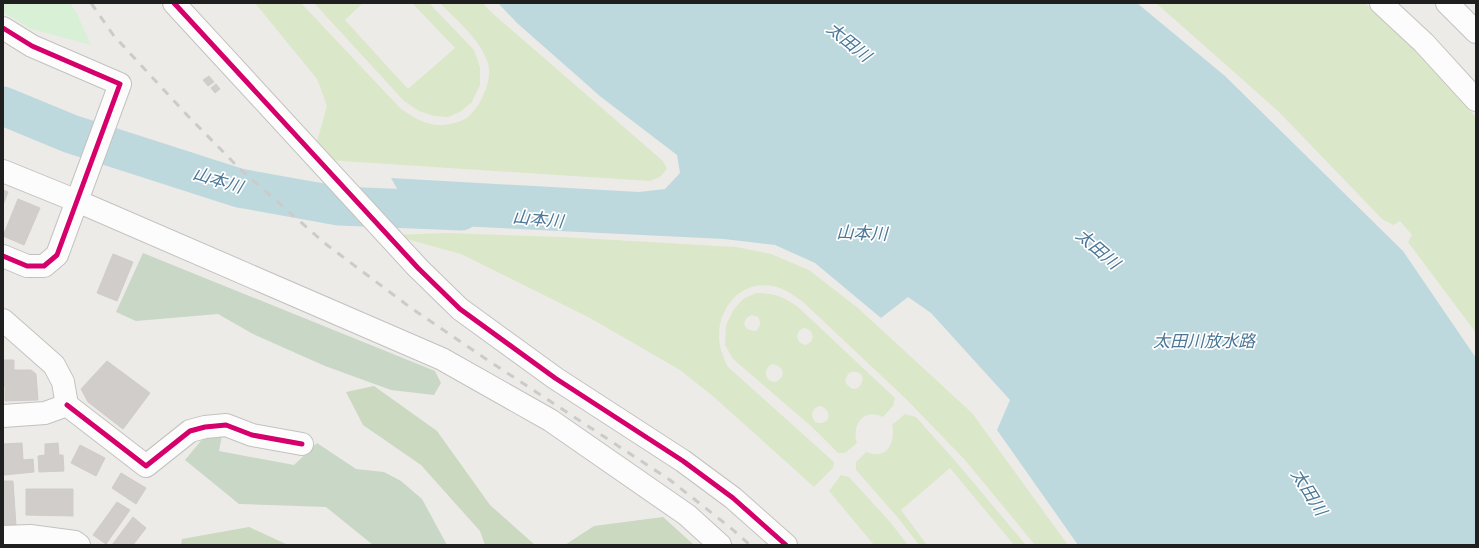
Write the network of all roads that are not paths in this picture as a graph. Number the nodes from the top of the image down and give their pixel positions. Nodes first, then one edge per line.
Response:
1 (174, 3) edge
2 (1381, 3) edge
3 (1447, 3) edge
4 (3, 28) edge
5 (1476, 32) edge
6 (1476, 100) edge
7 (3, 171) edge
8 (80, 194) junction
9 (3, 256) edge
10 (3, 320) edge
11 (67, 405) junction
12 (3, 416) edge
13 (302, 444) dead end
14 (3, 537) edge
15 (79, 545) edge
16 (720, 545) edge
17 (786, 545) edge

1 - 17 street
2 - 6 street
3 - 5 street
4 - 8 street
7 - 8 street
8 - 9 street
8 - 16 street
10 - 11 street
11 - 12 street
11 - 13 street
14 - 15 street

